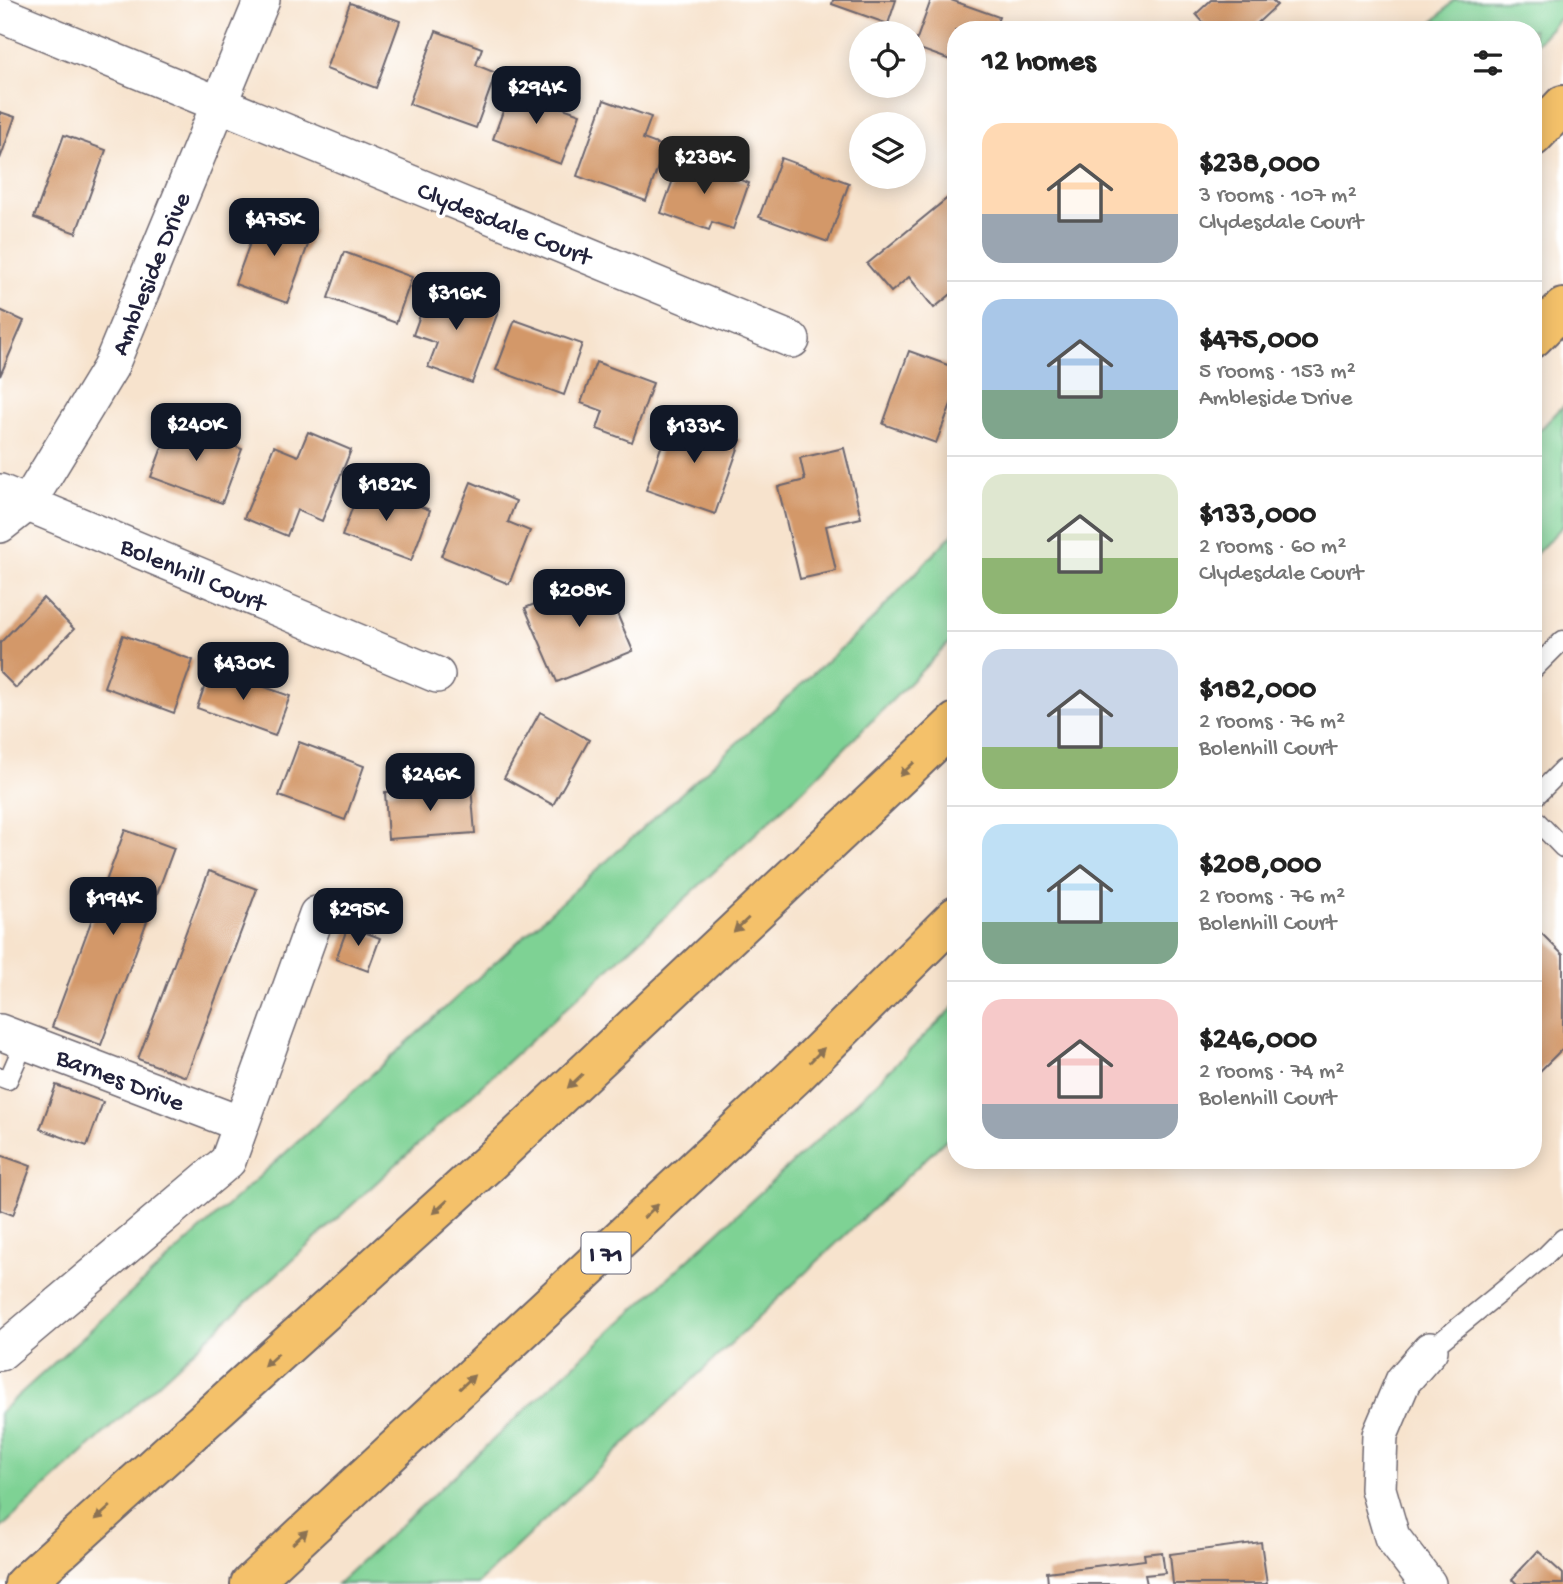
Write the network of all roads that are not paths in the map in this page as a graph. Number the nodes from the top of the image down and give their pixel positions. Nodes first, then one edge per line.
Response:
1 (262, 0) edge
2 (0, 14) edge
3 (219, 104) junction
4 (1563, 105) edge
5 (1542, 127) edge
6 (1563, 307) edge
7 (1542, 329) edge
8 (792, 340) dead end
9 (14, 498) edge
10 (0, 525) edge
11 (1563, 640) edge
12 (1542, 661) edge
13 (437, 676) dead end
14 (947, 731) edge
15 (1563, 769) edge
16 (1542, 790) edge
17 (1542, 826) edge
18 (1563, 848) edge
19 (317, 914) dead end
20 (947, 925) edge
21 (12, 1037) edge
22 (0, 1077) edge
23 (241, 1124) junction
24 (1563, 1238) edge
25 (1545, 1256) junction
26 (1563, 1261) edge
27 (1430, 1350) joint
28 (0, 1353) edge
29 (1425, 1583) edge
30 (24, 1584) edge
31 (250, 1584) edge

1 - 3 street, Ambleside Drive
2 - 3 street, Clydesdale Court
3 - 8 street, Clydesdale Court
3 - 9 street, Ambleside Drive
4 - 5 highway
6 - 7 highway
9 - 10 street, Ambleside Drive
9 - 13 street, Bolenhill Court
11 - 12 lane
14 -> 30 highway
15 - 16 lane
17 - 18 lane
19 - 23 street
31 -> 20 highway, I 71
21 - 22 lane
21 - 23 street, Barnes Drive
23 - 28 street
24 - 25 lane
25 - 26 lane
25 - 27 lane
27 - 29 street

